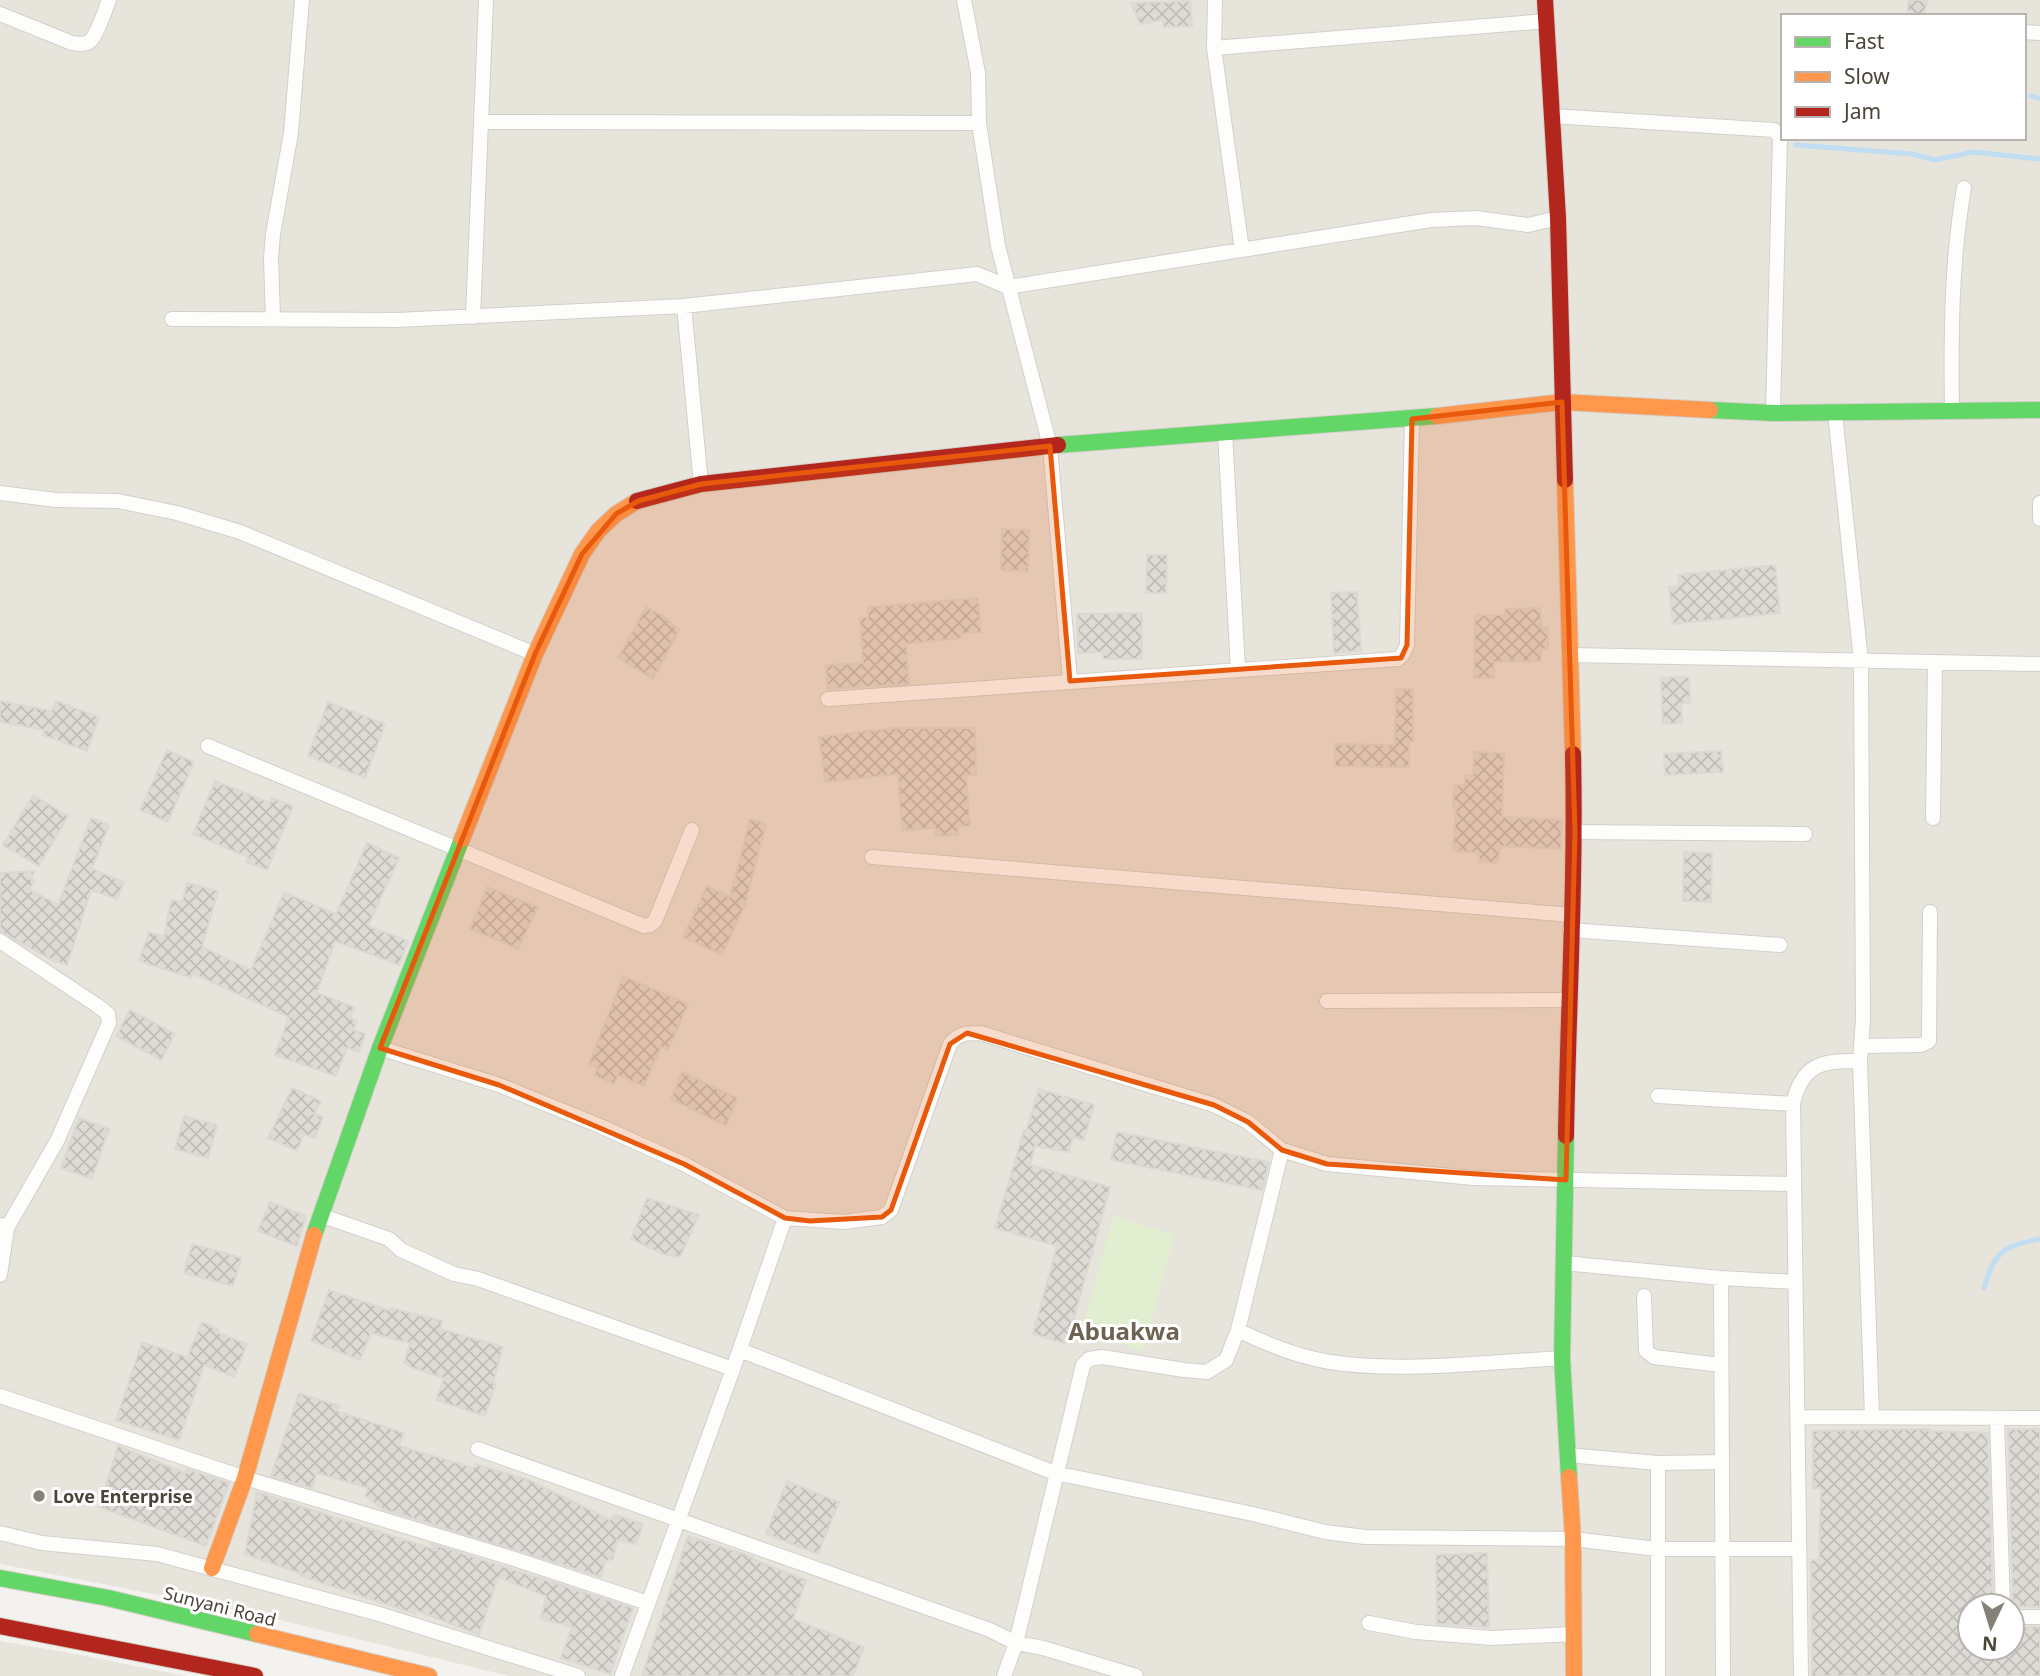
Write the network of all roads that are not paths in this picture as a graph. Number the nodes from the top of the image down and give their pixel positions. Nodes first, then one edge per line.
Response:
1 (109, 0) edge
2 (302, 0) edge
3 (486, 0) edge
4 (964, 0) edge
5 (1214, 0) edge
6 (1545, 0) edge
7 (0, 14) edge
8 (1547, 21) junction
9 (1214, 48) junction
10 (1552, 116) junction
11 (481, 122) junction
12 (979, 123) junction
13 (1964, 188) dead end
14 (1558, 218) junction
15 (1242, 250) junction
16 (1008, 287) junction
17 (684, 306) junction
18 (473, 317) junction
19 (172, 319) dead end
20 (273, 319) junction
21 (1562, 402) junction
22 (2040, 410) edge
23 (1952, 411) junction
24 (1773, 413) junction
25 (1835, 413) junction
26 (1412, 419) junction
27 (1225, 433) junction
28 (1050, 446) junction
29 (701, 484) junction
30 (0, 493) edge
31 (2040, 503) edge
32 (2040, 519) edge
33 (535, 654) junction
34 (1569, 655) junction
35 (1861, 661) junction
36 (1935, 662) junction
37 (2040, 664) edge
38 (1238, 669) junction
39 (1070, 681) junction
40 (828, 699) dead end
41 (208, 746) dead end
42 (1933, 818) dead end
43 (692, 830) dead end
44 (1575, 832) junction
45 (1805, 834) dead end
46 (460, 849) junction
47 (873, 857) dead end
48 (1930, 912) dead end
49 (1570, 923) junction
50 (0, 941) edge
51 (1780, 945) dead end
52 (1568, 1000) junction
53 (1327, 1001) dead end
54 (380, 1048) junction
55 (1861, 1053) junction
56 (1658, 1096) dead end
57 (1793, 1104) junction
58 (1282, 1150) junction
59 (1566, 1180) junction
60 (1793, 1184) junction
61 (320, 1215) junction
62 (785, 1218) junction
63 (4, 1226) edge
64 (1563, 1263) junction
65 (0, 1275) edge
66 (1721, 1278) junction
67 (1795, 1282) junction
68 (1644, 1296) dead end
69 (1238, 1331) junction
70 (740, 1349) junction
71 (1562, 1358) junction
72 (1721, 1365) junction
73 (733, 1369) junction
74 (0, 1396) edge
75 (1798, 1417) junction
76 (1872, 1417) junction
77 (1997, 1418) junction
78 (2040, 1418) edge
79 (478, 1449) dead end
80 (1567, 1455) junction
81 (1721, 1462) junction
82 (1658, 1463) junction
83 (1055, 1473) junction
84 (245, 1478) junction
85 (677, 1520) junction
86 (0, 1533) edge
87 (1573, 1539) junction
88 (1657, 1549) junction
89 (1721, 1549) junction
90 (1799, 1549) junction
91 (212, 1568) junction
92 (0, 1578) edge
93 (2003, 1592) edge
94 (648, 1603) junction
95 (1369, 1623) dead end
96 (0, 1626) edge
97 (1573, 1634) junction
98 (1016, 1643) junction
99 (255, 1676) edge
100 (429, 1676) edge
101 (578, 1676) edge
102 (621, 1676) edge
103 (1004, 1676) edge
104 (1136, 1676) edge
105 (1574, 1676) edge
106 (1658, 1676) edge
107 (1723, 1676) edge
108 (1801, 1676) edge

1 - 7 street
2 - 20 street
3 - 11 street
4 - 12 street
5 - 9 street
6 - 8 street
8 - 9 street
8 - 10 street
9 - 15 street
10 - 14 street
10 - 24 street
11 - 12 street
11 - 18 street
12 - 16 street
13 - 23 street
14 - 15 street
14 - 21 street
15 - 16 street
16 - 17 street
16 - 28 street
17 - 18 street
17 - 29 street
18 - 20 street
19 - 20 street
21 - 24 street
21 - 26 street
21 - 34 street
22 - 23 street
23 - 25 street
24 - 25 street
25 - 35 street
26 - 27 street
26 - 38 street
27 - 28 street
27 - 38 street
28 - 29 street
28 - 39 street
29 - 33 street
30 - 33 street
31 - 32 street
33 - 46 street
34 - 35 street
34 - 44 street
35 - 36 street
35 - 55 street
36 - 37 street
36 - 42 street
38 - 39 street
39 - 40 street
41 - 46 street
43 - 46 street
44 - 45 street
44 - 49 street
46 - 54 street
47 - 49 street
48 - 55 street
49 - 51 street
49 - 52 street
50 - 63 street
52 - 53 street
52 - 59 street
54 - 61 street
54 - 62 street
55 - 57 street
55 - 76 street
56 - 57 street
57 - 60 street
58 - 59 street
58 - 62 street
58 - 69 street
59 - 60 street
59 - 64 street
60 - 67 street
61 - 73 street
61 - 84 street
62 - 70 street
63 - 65 street
64 - 66 street
64 - 71 street
66 - 67 street
66 - 72 street
67 - 75 street
68 - 72 street
69 - 71 street
69 - 83 street
70 - 73 street
70 - 83 street
71 - 80 street
72 - 81 street
73 - 85 street
74 - 84 street
75 - 76 street
75 - 90 street
76 - 77 street
77 - 78 street
77 - 93 street
79 - 85 street
80 - 82 street
80 - 87 street
81 - 82 street
81 - 89 street
82 - 88 street
83 - 87 street
83 - 98 street
84 - 91 street
84 - 94 street
85 - 94 street
85 - 98 street
86 - 91 street
87 - 88 street
87 - 97 street
88 - 89 street
88 - 106 street
89 - 90 street
89 - 107 street
90 - 108 street
91 - 101 street
92 - 100 street, Sunyani Road
94 - 102 street
95 - 97 street
96 - 99 street
97 - 105 street
98 - 103 street
98 - 104 street

